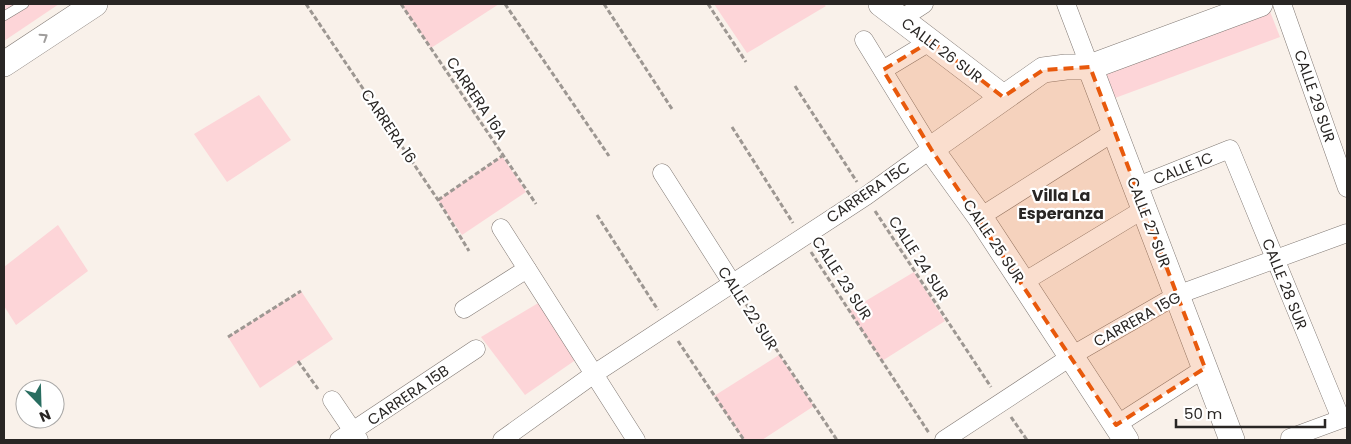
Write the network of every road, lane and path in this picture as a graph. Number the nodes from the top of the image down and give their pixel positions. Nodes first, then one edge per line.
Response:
1 (24, 4) edge
2 (95, 4) edge
3 (306, 4) edge
4 (401, 4) edge
5 (505, 4) edge
6 (604, 4) edge
7 (708, 4) edge
8 (881, 4) edge
9 (924, 4) edge
10 (1066, 4) edge
11 (1260, 4) edge
12 (1282, 4) edge
13 (4, 16) edge
14 (901, 19) junction
15 (864, 40) dead end
16 (931, 41) junction
17 (746, 62) dead end
18 (4, 64) edge
19 (1090, 67) junction
20 (883, 70) junction
21 (795, 86) dead end
22 (1003, 97) junction
23 (672, 109) dead end
24 (732, 127) dead end
25 (1114, 132) junction
26 (930, 149) junction
27 (1230, 149) joint
28 (502, 156) junction
29 (609, 156) dead end
30 (662, 173) dead end
31 (1347, 188) edge
32 (866, 196) junction
33 (1140, 198) junction
34 (438, 200) junction
35 (536, 204) dead end
36 (980, 217) junction
37 (501, 228) dead end
38 (1347, 233) edge
39 (802, 236) junction
40 (469, 251) dead end
41 (1276, 260) junction
42 (526, 269) junction
43 (732, 283) junction
44 (1022, 283) junction
45 (301, 292) dead end
46 (1177, 295) junction
47 (464, 309) dead end
48 (228, 337) dead end
49 (476, 349) dead end
50 (1071, 357) junction
51 (298, 361) dead end
52 (1205, 368) junction
53 (594, 374) junction
54 (325, 395) joint
55 (1002, 403) junction
56 (1344, 418) edge
57 (1121, 433) edge
58 (350, 437) edge
59 (502, 440) edge
60 (636, 440) edge
61 (837, 440) edge
62 (933, 440) edge
63 (944, 440) edge
64 (1028, 440) edge
65 (1232, 440) edge
66 (1290, 440) edge

1 - 13 lane
18 -> 2 street
3 - 34 path, CARRERA 16
4 - 28 path, CARRERA 16A
5 - 29 path
6 - 23 path
7 - 17 path
8 - 14 street, CALLE 26 SUR
9 - 14 street
10 - 19 street, CALLE 27 SUR
11 - 19 street, CARRERA 15C
12 - 31 street, CALLE 29 SUR
14 - 16 street, CALLE 26 SUR
15 - 20 street, CALLE 25 SUR
16 - 20 street
16 - 22 street, CALLE 26 SUR
19 - 22 street, CARRERA 15C
19 - 25 street, CALLE 27 SUR
20 - 26 street, CALLE 25 SUR
21 - 32 path, CALLE 24 SUR
22 - 26 street, CARRERA 15C
24 - 39 path, CALLE 23 SUR
25 - 33 street, CALLE 27 SUR
25 - 36 street
26 - 32 street, CARRERA 15C
26 - 36 street, CALLE 25 SUR
27 - 33 street, CALLE 1C
27 - 41 street, CALLE 28 SUR
28 - 34 path
28 - 35 path, CARRERA 16A
30 - 43 street, CALLE 22 SUR
32 - 39 street, CARRERA 15C
32 - 55 path, CALLE 24 SUR
33 - 44 street, CALLE 1C
33 - 46 street, CALLE 27 SUR
34 - 40 path, CARRERA 16
36 - 44 street, CALLE 25 SUR
37 - 42 street
38 - 41 street, CARRERA 15G
39 - 43 street, CARRERA 15C
39 - 62 path, CALLE 23 SUR
41 - 46 street, CARRERA 15G
41 - 56 street, CALLE 28 SUR
42 - 47 street
42 - 53 street
43 - 53 street, CARRERA 15C
43 - 61 path, CALLE 22 SUR
44 - 50 street, CALLE 25 SUR
45 - 48 path
46 - 50 street, CARRERA 15G
46 - 52 street, CALLE 27 SUR
49 - 58 street, CARRERA 15B
50 - 55 street, CARRERA 15G
50 - 57 street, CALLE 25 SUR
51 - 54 path
52 - 57 street
52 - 65 street, CALLE 27 SUR
53 - 59 street, CARRERA 15C
53 - 60 street
54 - 58 street
55 - 63 street, CARRERA 15G
55 - 64 path, CALLE 24 SUR
56 - 66 street

